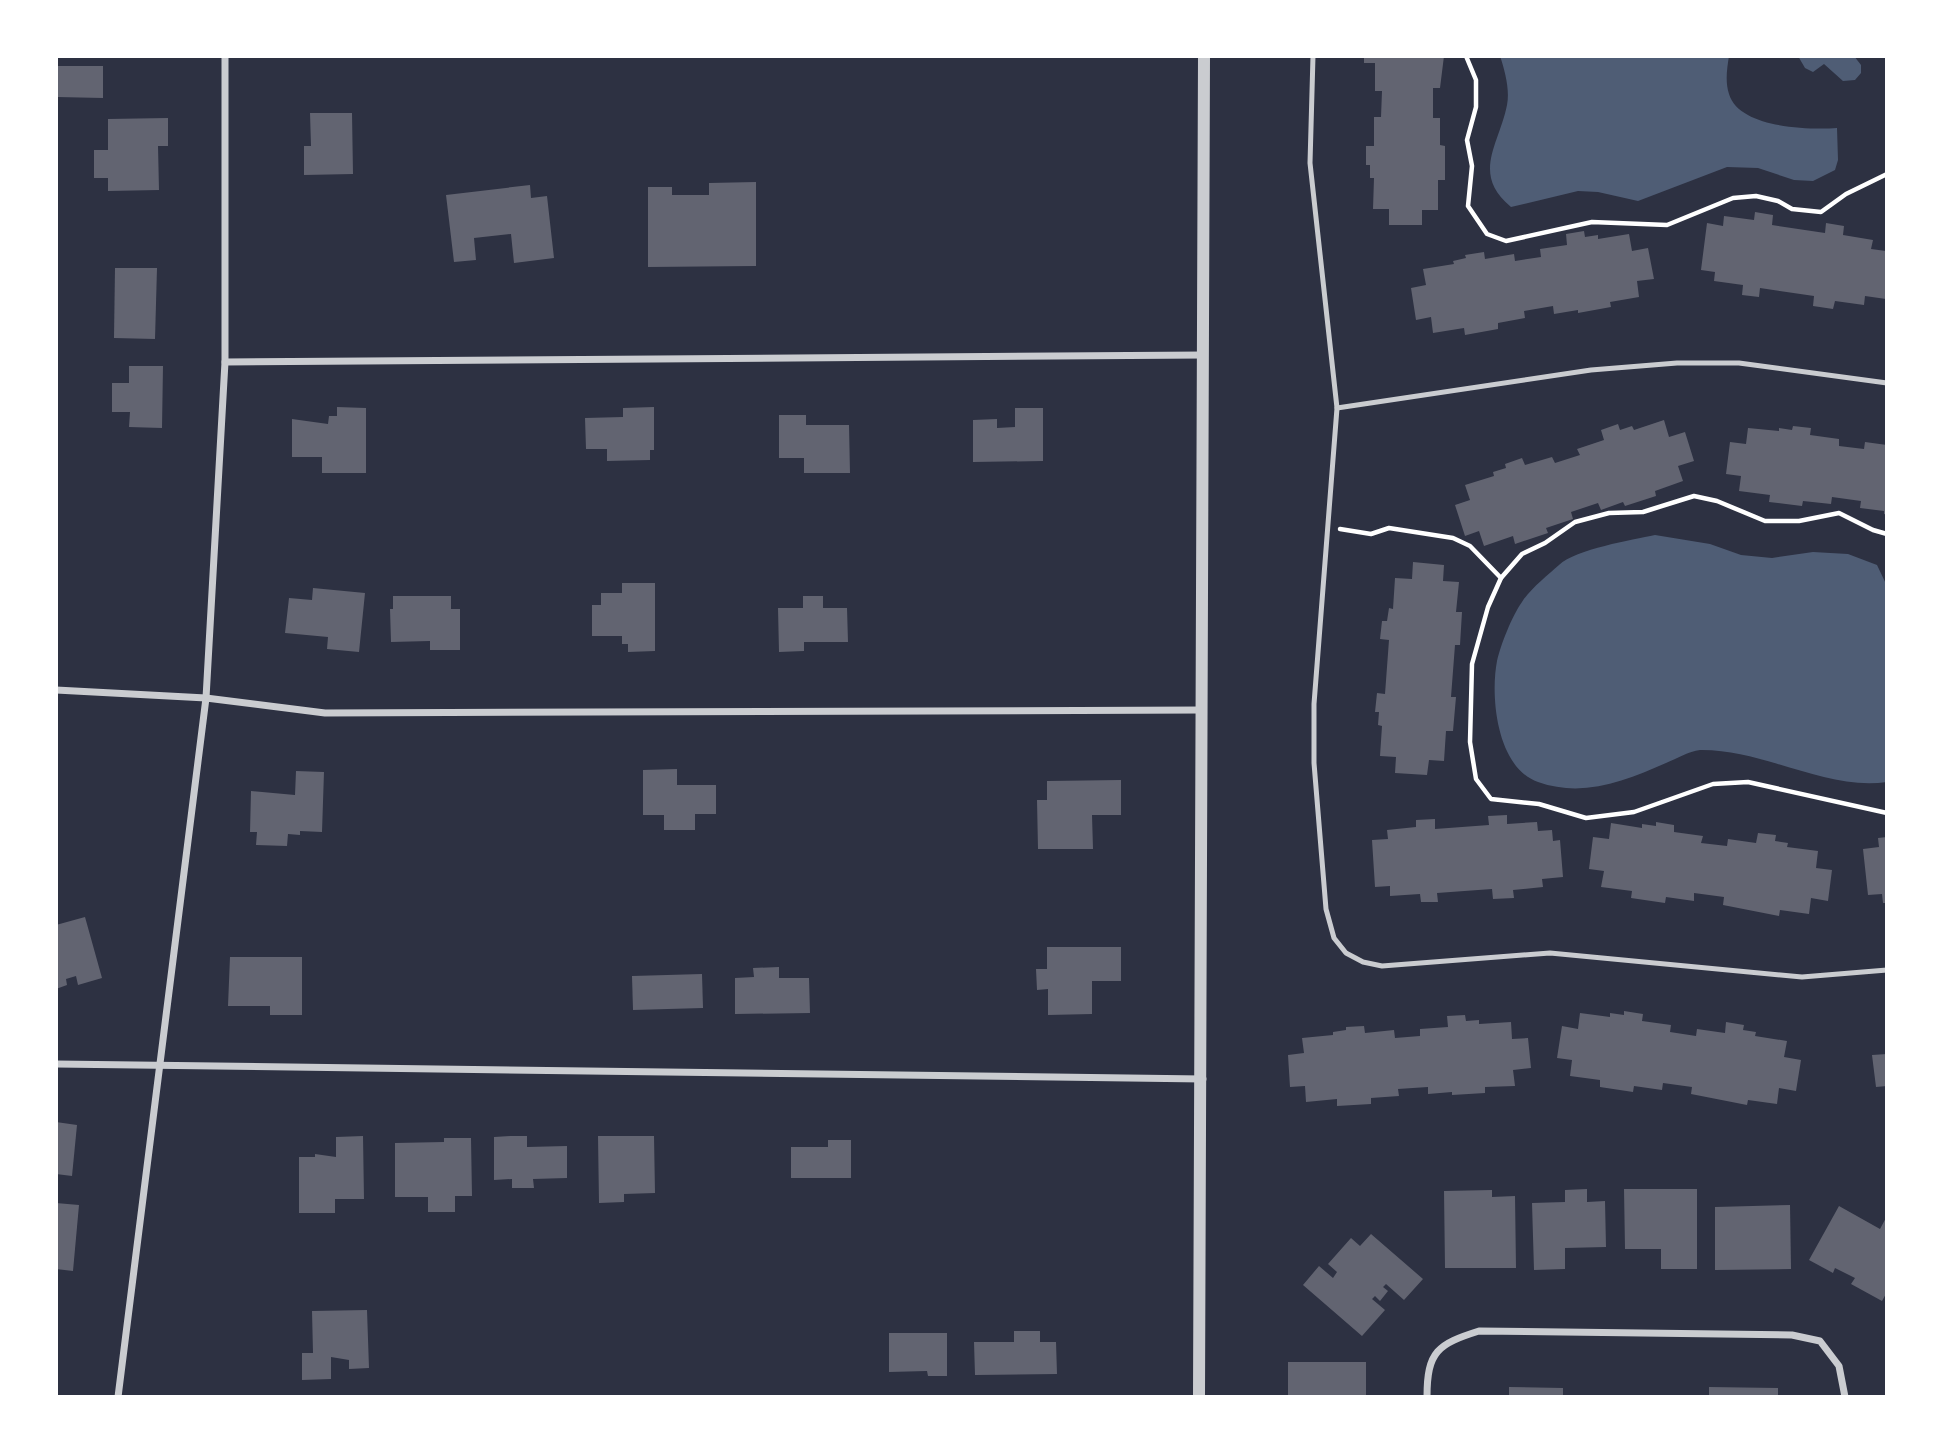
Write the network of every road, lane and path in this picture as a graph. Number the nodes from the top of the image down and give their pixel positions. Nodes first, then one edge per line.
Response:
1 (225, 56) edge
2 (1204, 56) edge
3 (1313, 56) edge
4 (1466, 56) edge
5 (1887, 174) edge
6 (1204, 355) junction
7 (225, 362) junction
8 (1887, 383) edge
9 (1337, 408) junction
10 (1329, 527) junction
11 (1887, 534) edge
12 (1501, 578) junction
13 (56, 690) edge
14 (206, 698) junction
15 (1203, 710) junction
16 (1887, 813) edge
17 (1887, 970) edge
18 (56, 1064) edge
19 (158, 1066) junction
20 (1203, 1079) junction
21 (118, 1397) edge
22 (1199, 1397) edge
23 (1427, 1397) edge
24 (1845, 1397) edge

1 - 7 street
2 - 6 street
3 - 9 lane
4 - 5 path
6 - 7 street
6 - 15 street
7 - 14 street
8 - 9 lane
9 - 10 lane
10 - 12 path
10 - 17 lane
11 - 12 path
12 - 16 path
13 - 14 street
14 - 15 street
14 - 19 street
15 - 20 street
18 - 19 street
19 - 20 street
19 - 21 street
20 - 22 street
23 - 24 street

